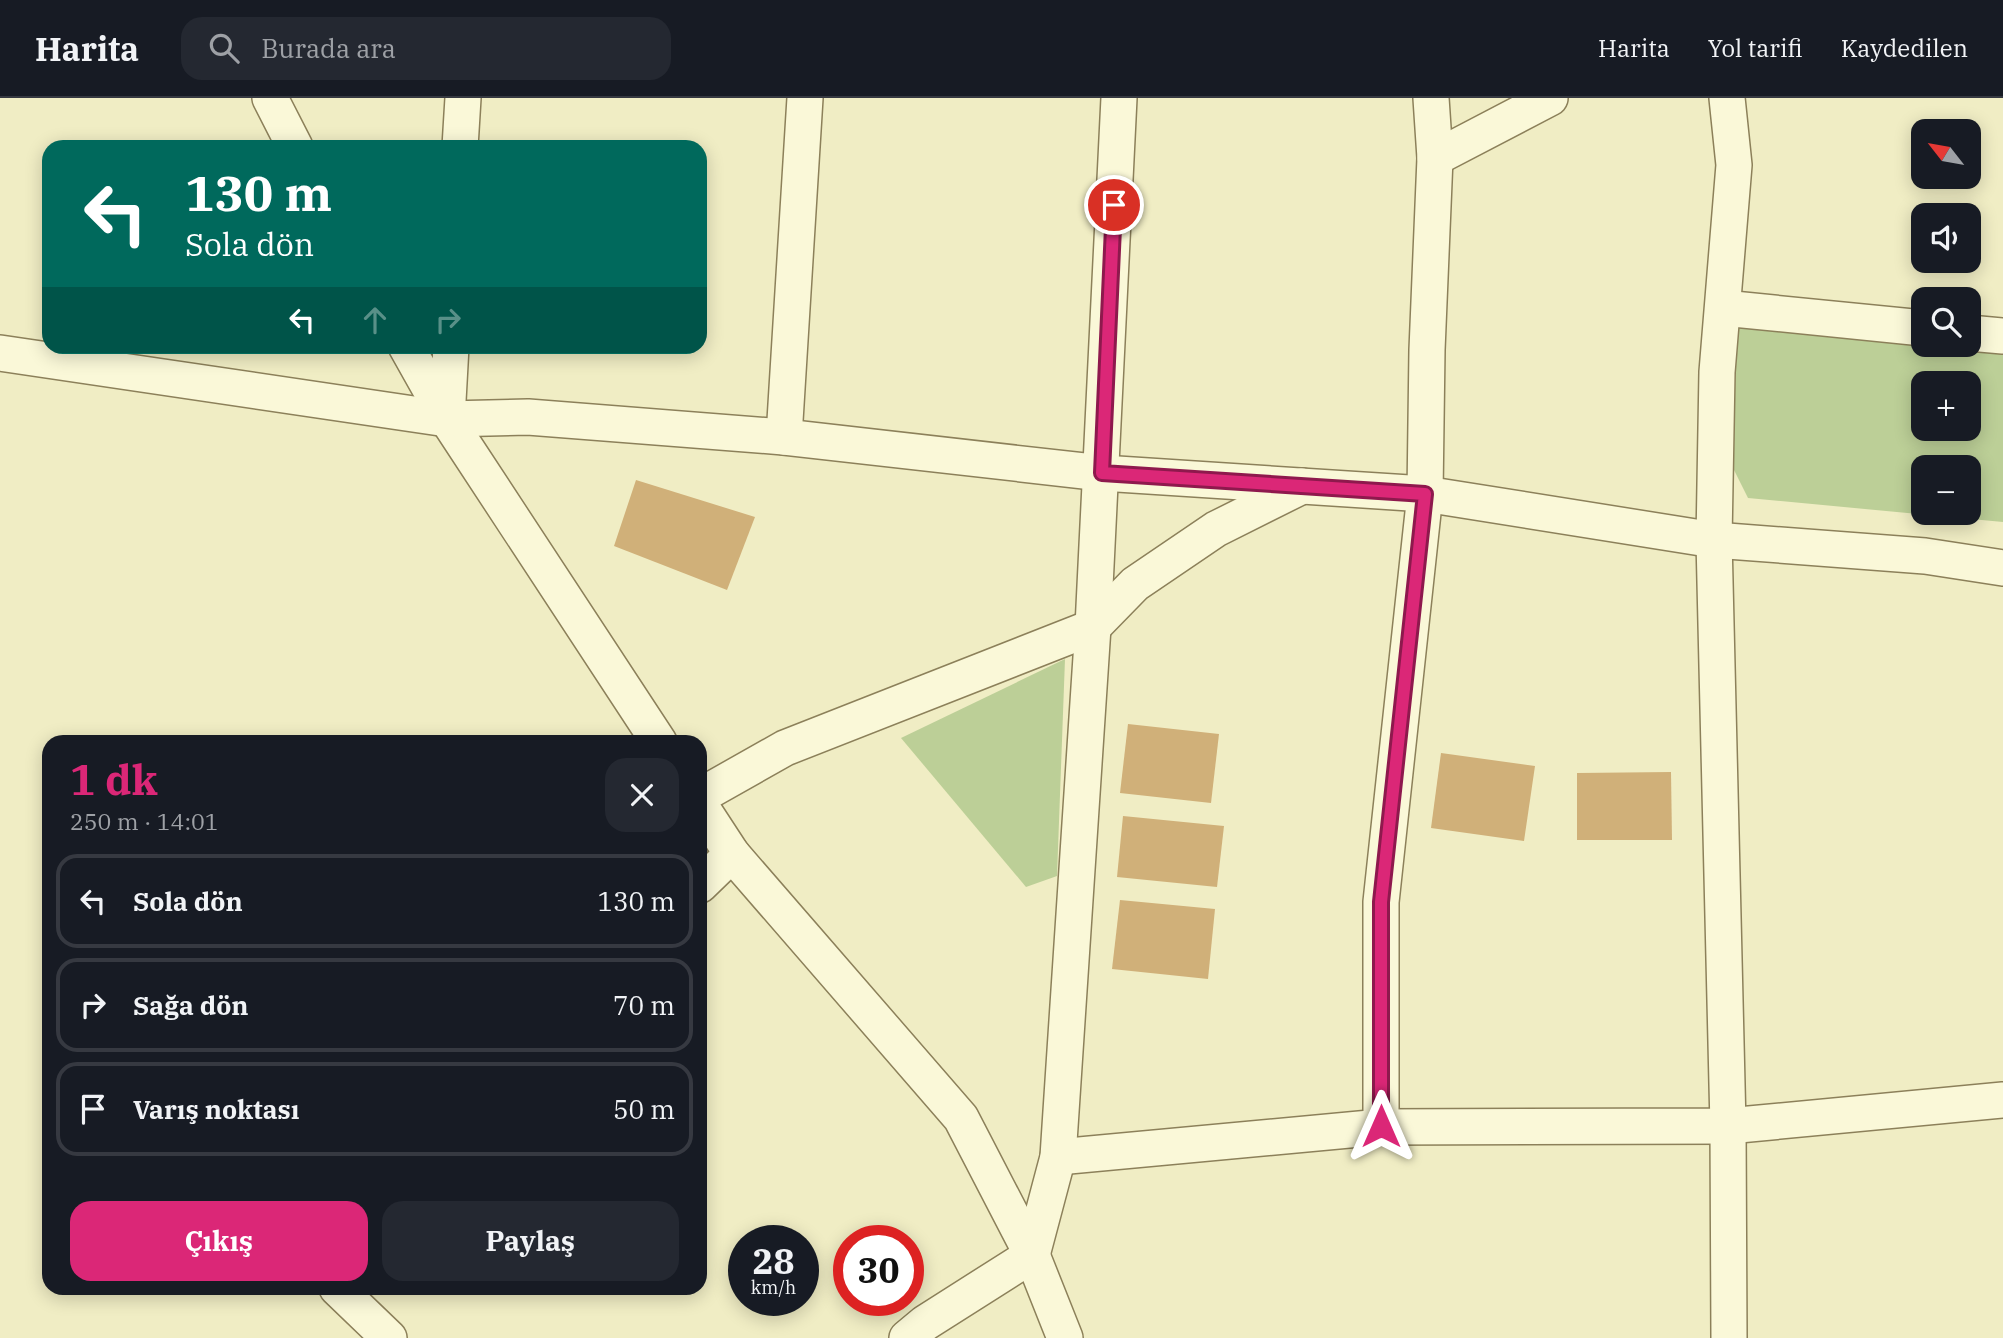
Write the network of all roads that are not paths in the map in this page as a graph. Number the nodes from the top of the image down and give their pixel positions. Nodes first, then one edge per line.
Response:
1 (270, 98) edge
2 (463, 98) edge
3 (805, 98) edge
4 (1119, 98) edge
5 (1431, 98) edge
6 (1550, 98) edge
7 (1727, 98) edge
8 (291, 140) edge
9 (460, 140) edge
10 (1435, 158) junction
11 (1723, 308) junction
12 (1911, 327) edge
13 (1981, 334) edge
14 (2003, 336) edge
15 (0, 353) edge
16 (410, 354) edge
17 (451, 354) edge
18 (447, 419) junction
19 (784, 437) junction
20 (1102, 473) junction
21 (1302, 486) junction
22 (1425, 494) junction
23 (1714, 540) junction
24 (2003, 568) edge
25 (1093, 627) junction
26 (654, 735) edge
27 (707, 792) edge
28 (707, 816) edge
29 (732, 854) junction
30 (707, 878) edge
31 (2003, 1100) edge
32 (1381, 1126) junction
33 (1728, 1126) junction
34 (1058, 1157) junction
35 (1032, 1255) junction
36 (344, 1295) edge
37 (389, 1338) edge
38 (908, 1338) edge
39 (1065, 1338) edge
40 (1729, 1338) edge

1 - 8 street
2 - 9 street
3 - 19 street
4 - 20 street
5 - 10 street
6 - 10 street
7 - 11 street
10 - 22 street
11 - 12 street
11 - 23 street
13 - 14 street
15 - 18 street
16 - 18 street
17 - 18 street
18 - 19 street
18 - 26 street
19 - 20 street
20 - 21 street
20 - 25 street
21 - 22 street
21 - 25 street
22 - 23 street
22 - 32 street
23 - 24 street
23 - 33 street
25 - 27 street
25 - 34 street
28 - 29 street
29 - 30 street
29 - 35 street
31 - 33 street
32 - 33 street
32 - 34 street
33 - 40 street
34 - 35 street
35 - 38 street
35 - 39 street
36 - 37 street

